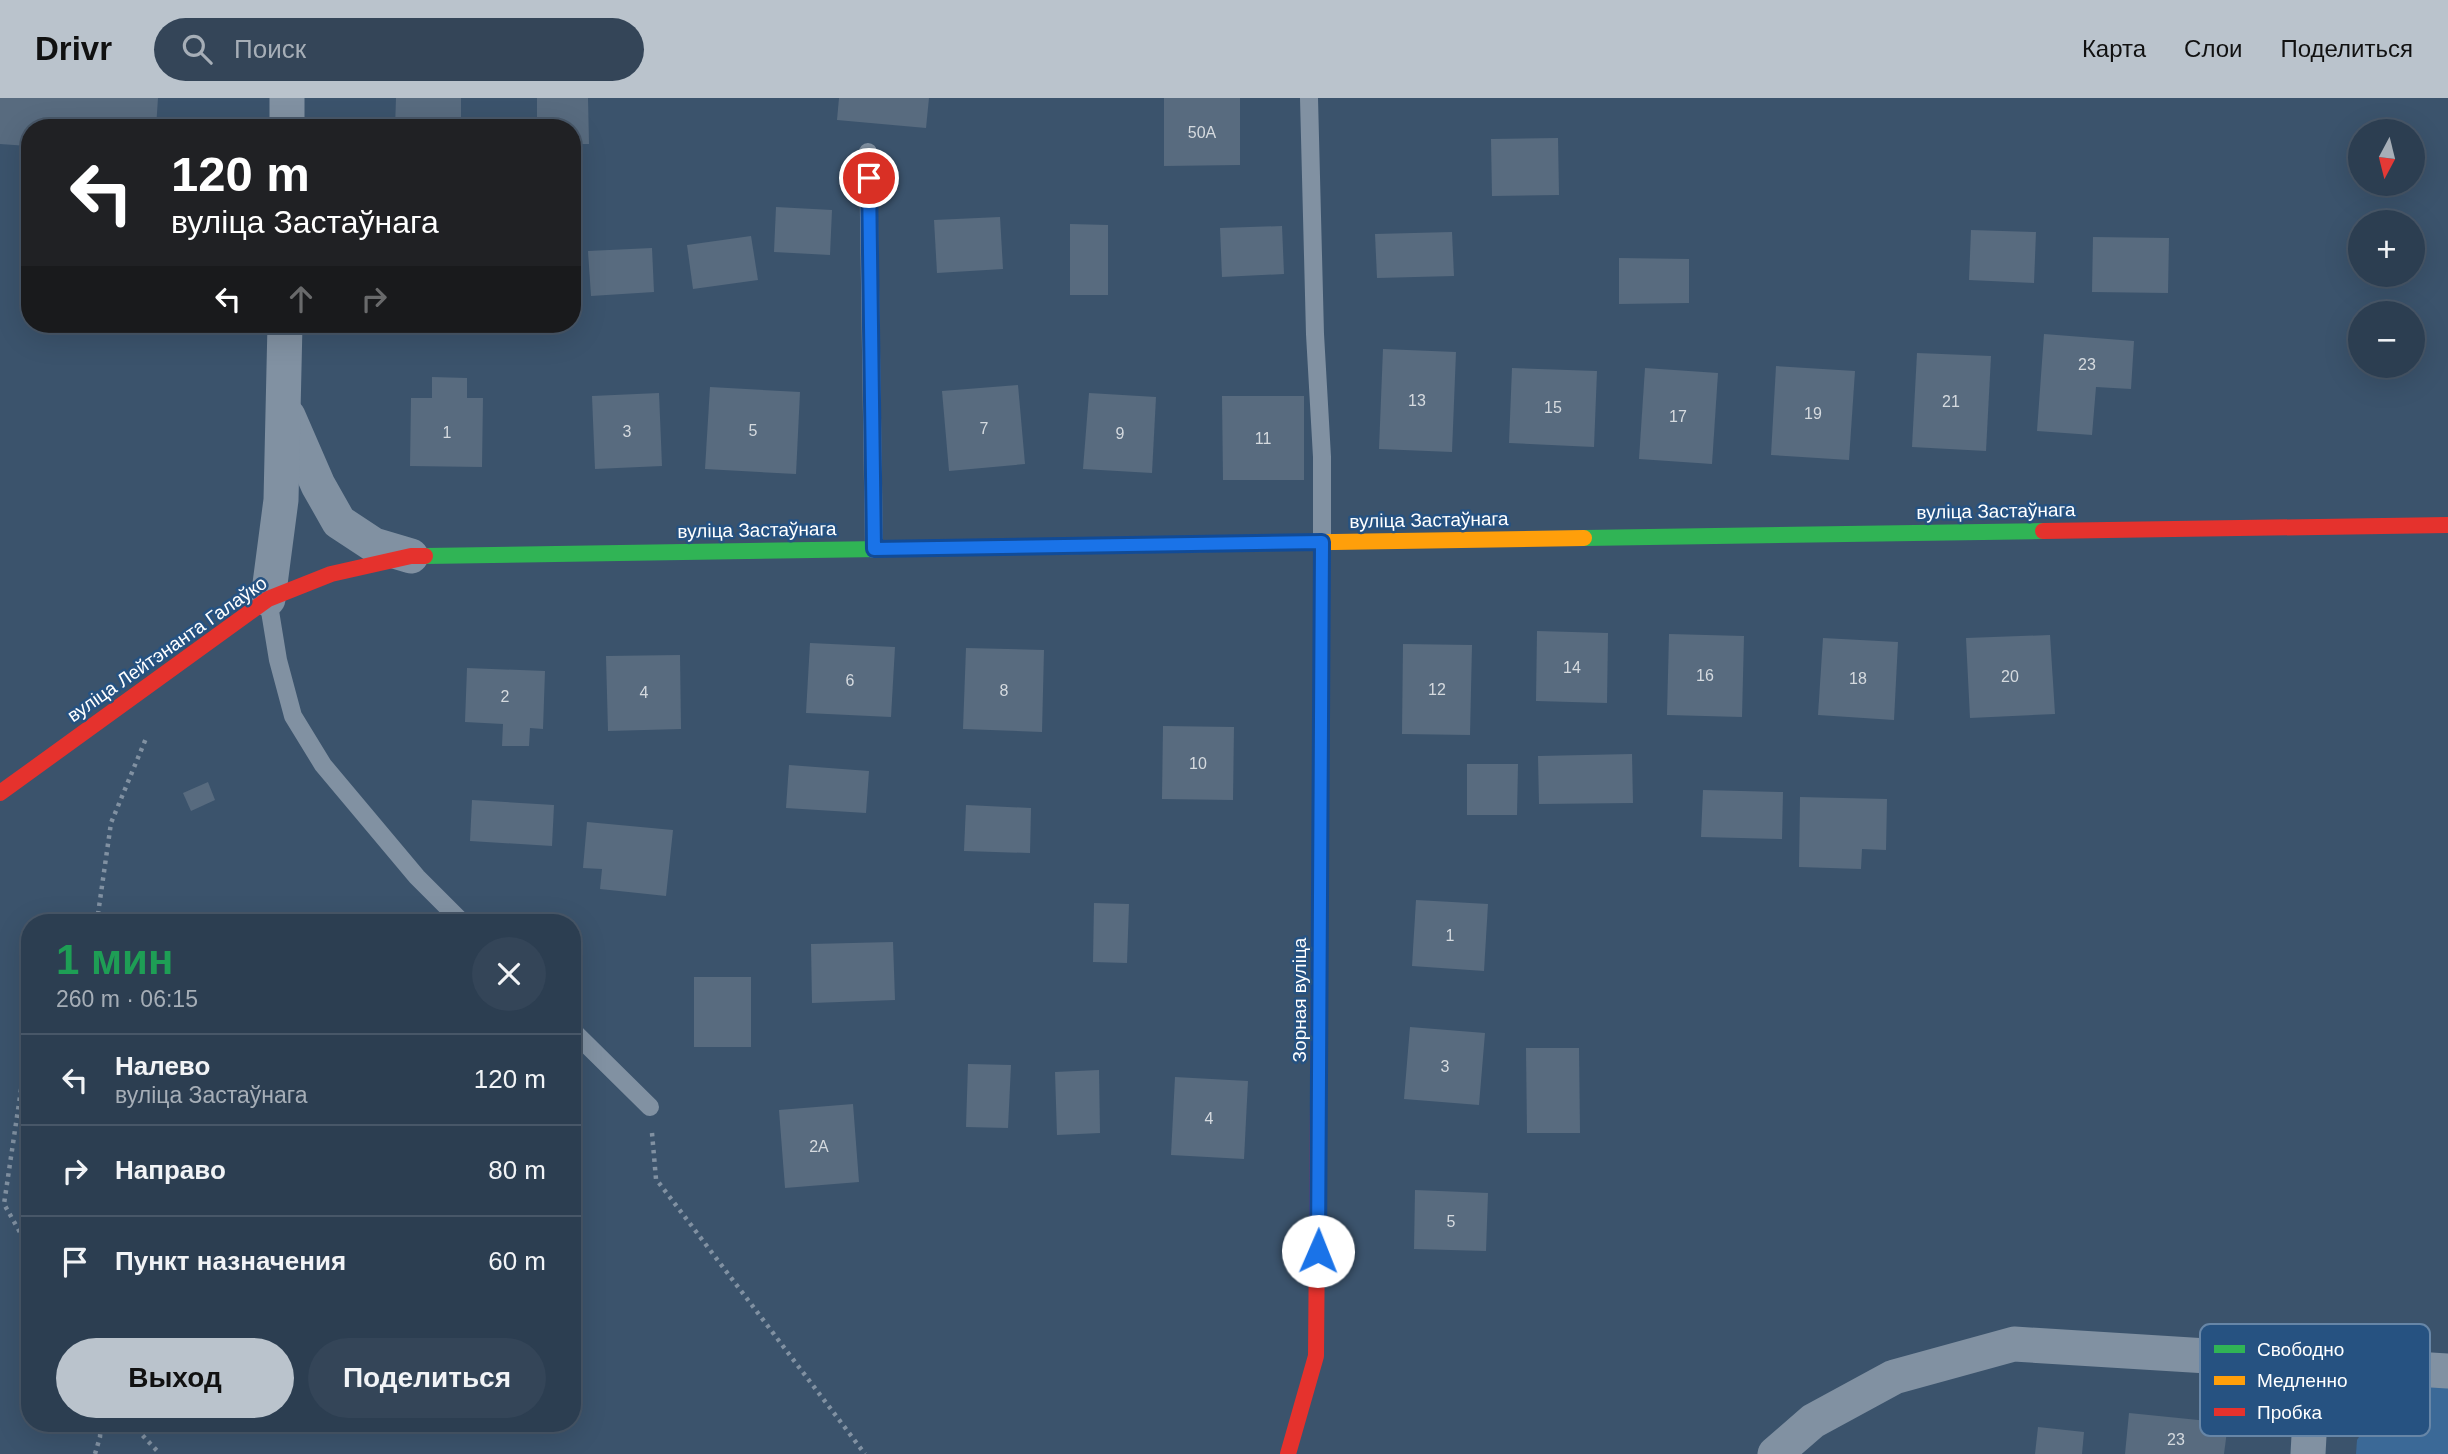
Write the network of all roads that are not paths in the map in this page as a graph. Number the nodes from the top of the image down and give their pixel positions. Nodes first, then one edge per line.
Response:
1 (287, 98) edge
2 (1309, 98) edge
3 (276, 119) edge
4 (868, 152) dead end
5 (285, 333) edge
6 (284, 407) junction
7 (2448, 525) edge
8 (1322, 542) junction
9 (874, 549) junction
10 (411, 556) junction
11 (268, 599) junction
12 (0, 793) edge
13 (454, 914) edge
14 (581, 1039) edge
15 (650, 1107) road end
16 (2200, 1355) edge
17 (2430, 1370) edge
18 (2448, 1371) edge
19 (2309, 1436) edge
20 (1288, 1454) edge
21 (1775, 1454) edge
22 (2308, 1454) edge

1 - 3 street
2 - 8 lane
4 - 9 lane
5 - 6 street
6 - 10 street
6 - 11 street
7 - 8 street, вуліца Застаўнага
8 - 9 street, вуліца Застаўнага
8 - 20 street, Зорная вуліца
9 - 10 street, вуліца Застаўнага
10 - 11 street, вуліца Лейтэнанта Галаўко
11 - 12 street, вуліца Лейтэнанта Галаўко
11 - 13 lane
14 - 15 lane
16 - 21 street
17 - 18 street
19 - 22 street

